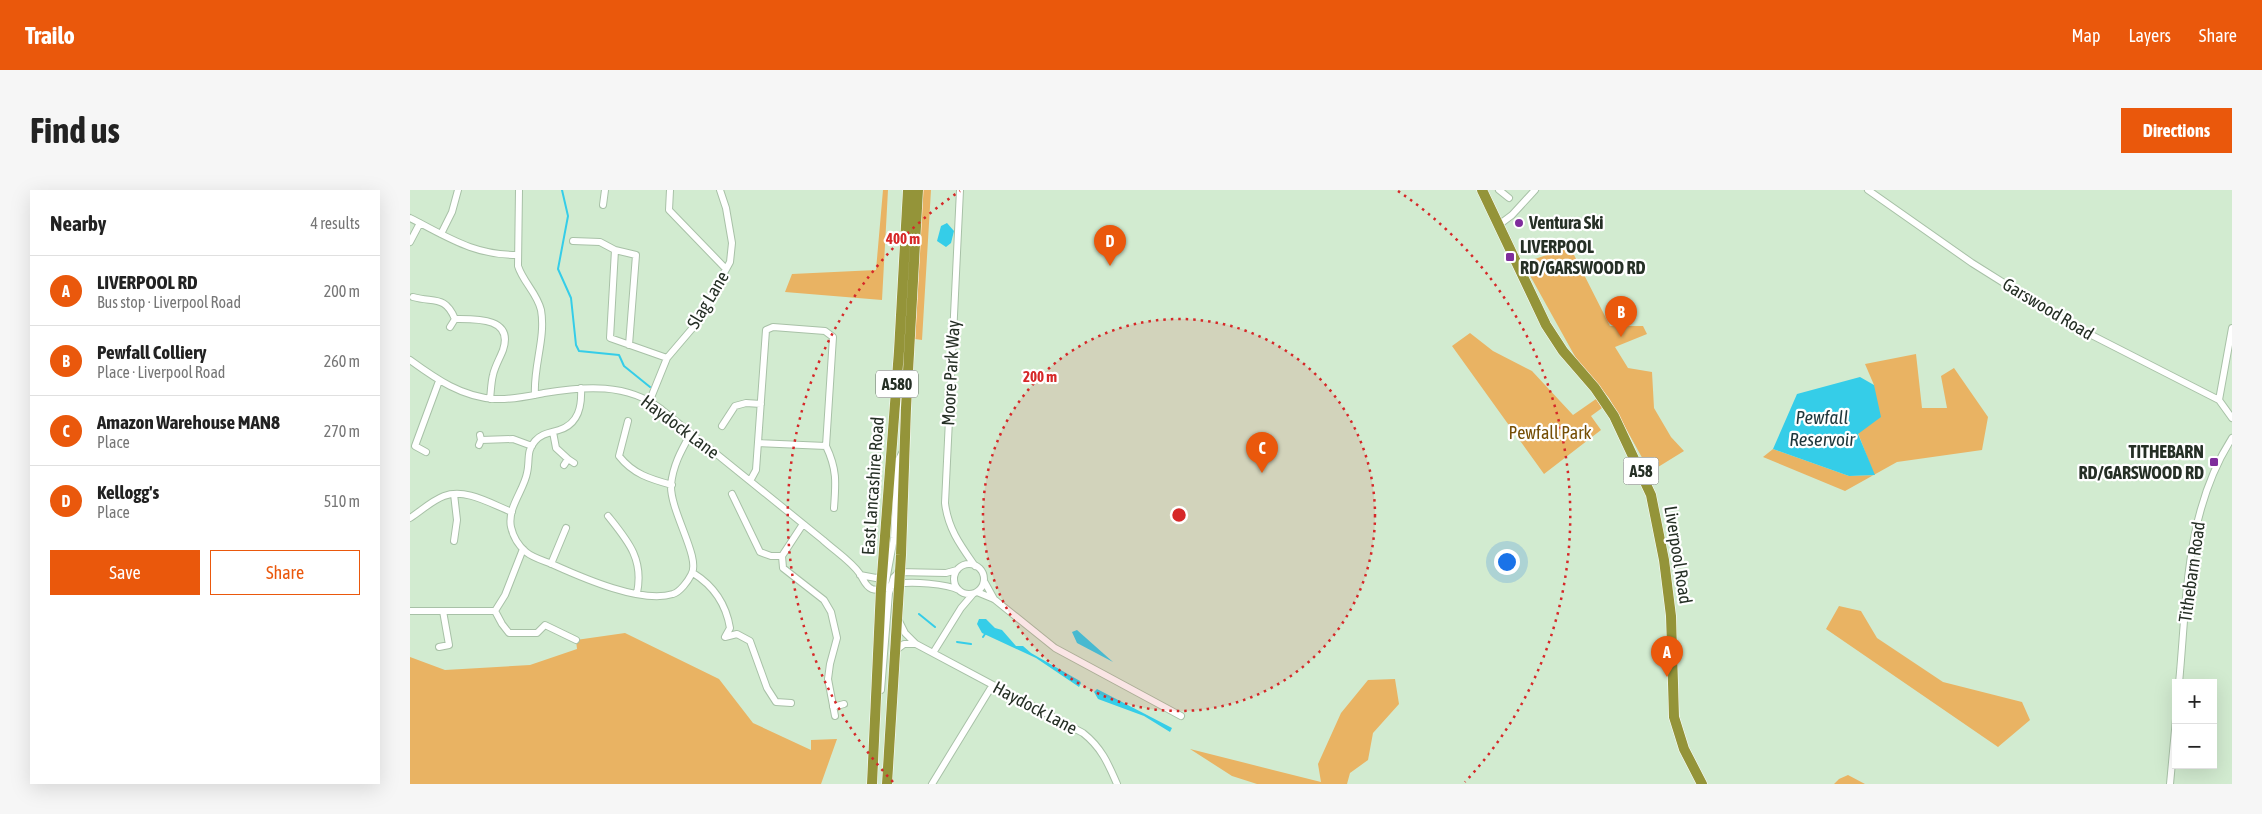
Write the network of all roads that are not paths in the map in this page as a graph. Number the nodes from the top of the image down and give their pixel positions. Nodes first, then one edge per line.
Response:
1 (458, 190) edge
2 (519, 190) edge
3 (605, 190) edge
4 (670, 190) edge
5 (720, 190) edge
6 (908, 190) edge
7 (918, 190) edge
8 (960, 190) edge
9 (1482, 190) edge
10 (1499, 190) edge
11 (1535, 190) edge
12 (1868, 190) edge
13 (1508, 194) edge
14 (603, 205) dead end
15 (410, 218) edge
16 (420, 223) junction
17 (1500, 224) junction
18 (441, 234) junction
19 (573, 241) dead end
20 (410, 242) edge
21 (615, 250) junction
22 (517, 255) junction
23 (726, 269) junction
24 (412, 288) dead end
25 (412, 298) edge
26 (455, 319) junction
27 (450, 327) dead end
28 (2232, 328) edge
29 (629, 345) junction
30 (667, 358) junction
31 (412, 364) edge
32 (439, 381) junction
33 (581, 388) junction
34 (535, 395) junction
35 (490, 399) junction
36 (650, 400) junction
37 (2219, 400) junction
38 (761, 404) junction
39 (2232, 418) edge
40 (628, 421) dead end
41 (722, 426) dead end
42 (553, 432) junction
43 (691, 433) junction
44 (2232, 438) edge
45 (480, 440) dead end
46 (758, 443) junction
47 (532, 446) junction
48 (826, 446) junction
49 (904, 447) junction
50 (426, 452) dead end
51 (569, 462) dead end
52 (750, 481) junction
53 (672, 485) junction
54 (454, 494) junction
55 (732, 494) dead end
56 (834, 508) dead end
57 (512, 512) junction
58 (608, 516) dead end
59 (410, 518) edge
60 (803, 524) junction
61 (566, 528) dead end
62 (454, 543) dead end
63 (524, 549) junction
64 (964, 552) junction
65 (782, 556) junction
66 (551, 564) junction
67 (975, 566) junction
68 (959, 569) junction
69 (900, 571) junction
70 (693, 573) junction
71 (860, 575) junction
72 (885, 576) junction
73 (984, 581) junction
74 (890, 586) junction
75 (960, 591) junction
76 (637, 593) junction
77 (975, 593) junction
78 (994, 599) junction
79 (960, 608) junction
80 (410, 611) edge
81 (444, 611) junction
82 (495, 611) junction
83 (898, 618) junction
84 (576, 640) dead end
85 (916, 644) junction
86 (439, 648) dead end
87 (894, 652) junction
88 (934, 653) junction
89 (2179, 679) edge
90 (992, 686) junction
91 (791, 703) dead end
92 (844, 704) dead end
93 (833, 707) junction
94 (835, 716) dead end
95 (1181, 716) dead end
96 (2176, 724) edge
97 (872, 784) edge
98 (887, 784) edge
99 (932, 784) edge
100 (1117, 784) edge
101 (1702, 784) edge
102 (2170, 784) edge

1 - 18 street
2 - 22 street
3 - 14 street
4 - 23 street
5 - 23 street, Slag Lane
6 - 72 highway, East Lancashire Road / A580
7 - 49 highway, East Lancashire Road / A580
8 - 64 street, Moore Park Way
9 - 17 highway, Liverpool Road / A58
10 - 13 street
11 - 17 street
12 - 37 street, Garswood Road
15 - 16 street
16 - 18 street
16 - 20 street
17 - 101 highway, Liverpool Road / A58
18 - 22 street
19 - 21 street
21 - 29 street
21 - 29 street
22 - 34 street
23 - 30 street, Slag Lane
24 - 25 street
25 - 26 street
26 - 27 street
26 - 35 street
28 - 37 street
29 - 30 street
30 - 36 street, Slag Lane
31 - 32 street, Haydock Lane
32 - 35 street, Haydock Lane
32 - 50 street
33 - 34 street, Haydock Lane
33 - 36 street, Haydock Lane
33 - 42 street
34 - 35 street, Haydock Lane
36 - 43 street, Haydock Lane
37 - 39 street, Garswood Road
38 - 41 street
38 - 46 street
38 - 48 street
40 - 53 street
42 - 47 street
42 - 51 street
43 - 52 street, Haydock Lane
43 - 53 street
44 - 89 street, Tithebarn Road
45 - 47 street
46 - 48 street
46 - 52 street
47 - 57 street
48 - 56 street
49 - 69 highway, East Lancashire Road / A580
49 - 72 street
52 - 60 street, Haydock Lane
53 - 70 street
54 - 57 street
54 - 59 street
54 - 62 street
55 - 65 street
57 - 63 street
58 - 76 street
60 - 65 street
60 - 71 street, Haydock Lane
61 - 66 street
63 - 66 street
63 - 82 street
64 - 67 street, Moore Park Way
64 - 68 street
65 - 93 street
66 - 76 street
67 - 68 street
67 - 73 street
68 - 69 street
68 - 75 street
69 - 72 street
69 - 74 highway, East Lancashire Road / A580
70 - 76 street
70 - 91 street
71 - 72 street
71 - 74 street, Haydock Lane
72 - 74 highway, East Lancashire Road / A580
73 - 77 street
73 - 78 street
74 - 75 street
74 - 83 highway, East Lancashire Road / A580
74 - 97 highway, East Lancashire Road / A580
75 - 77 street
75 - 79 street
77 - 78 street
77 - 79 street
78 - 95 street
79 - 88 street
80 - 81 street
81 - 82 street
81 - 86 street
82 - 84 street
83 - 85 street, Haydock Lane
83 - 87 highway, East Lancashire Road / A580
85 - 87 street
85 - 88 street, Haydock Lane
87 - 98 highway, East Lancashire Road / A580
88 - 90 street, Haydock Lane
90 - 99 street
90 - 100 street, Haydock Lane
92 - 93 street
93 - 94 street
96 - 102 street

